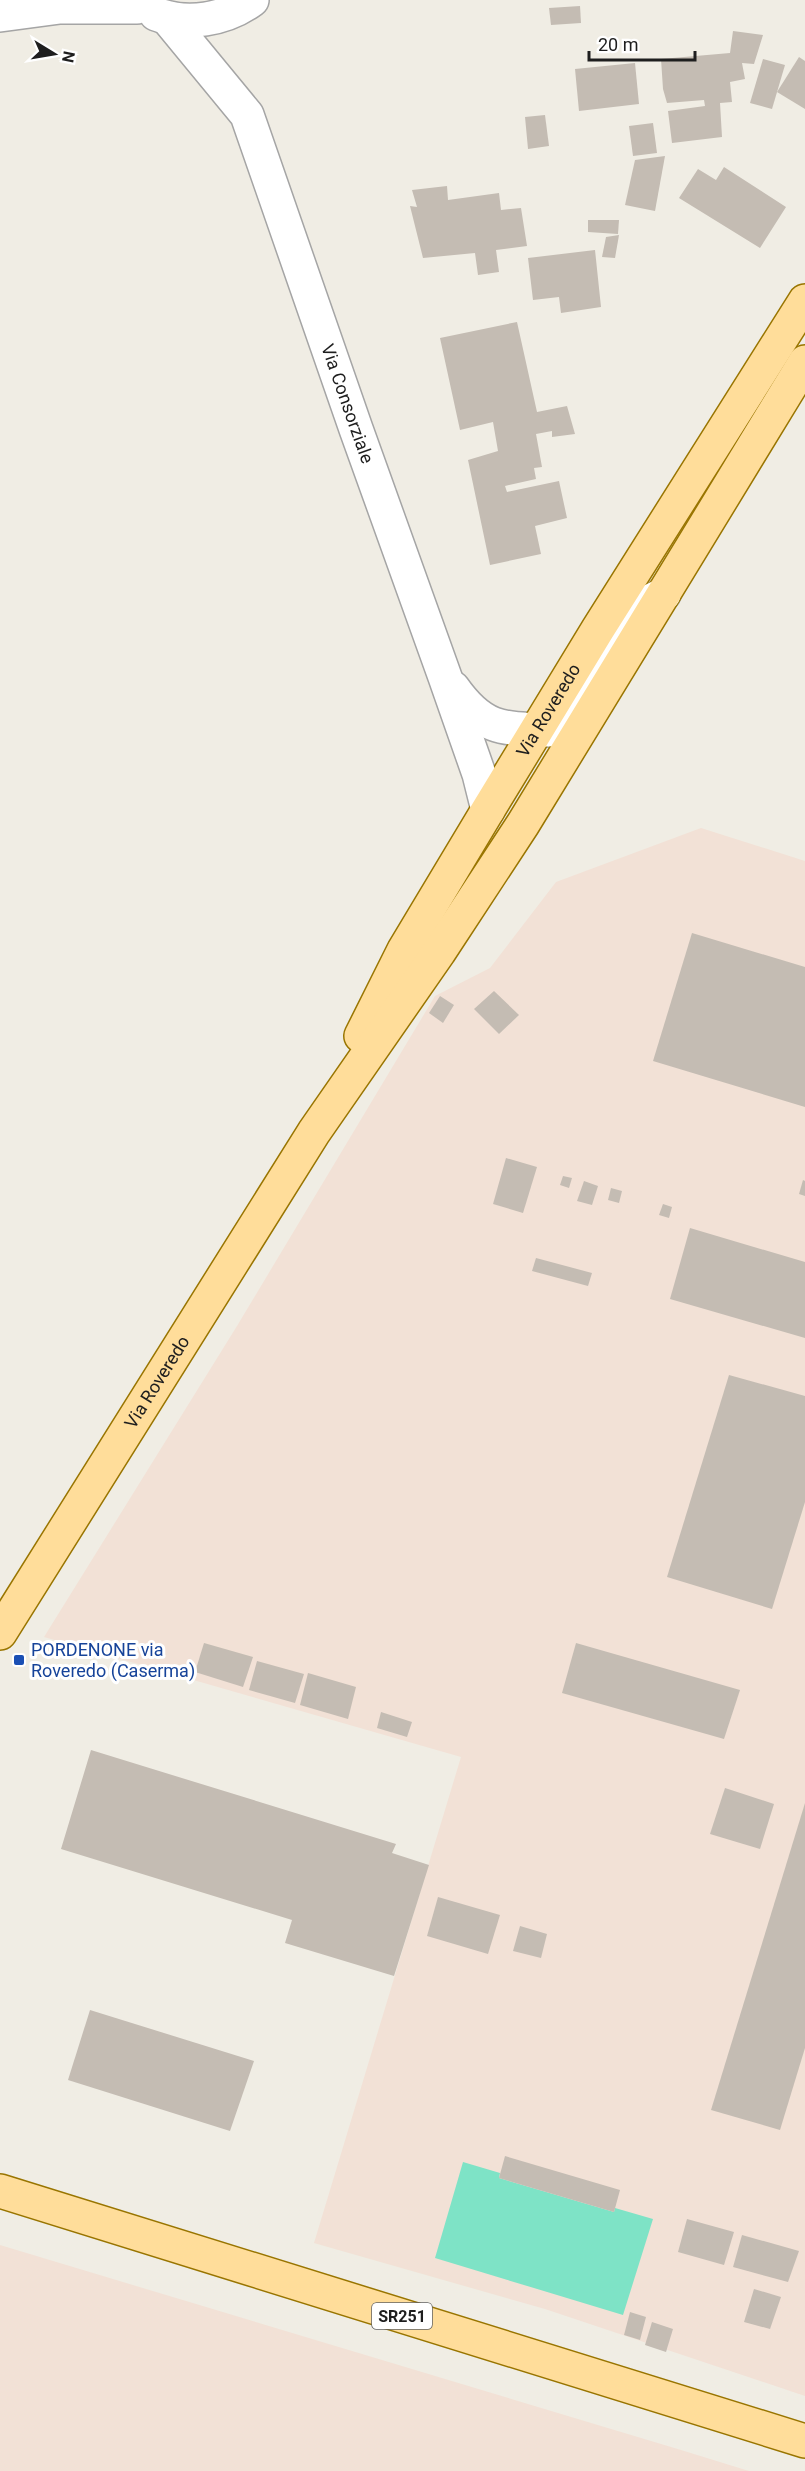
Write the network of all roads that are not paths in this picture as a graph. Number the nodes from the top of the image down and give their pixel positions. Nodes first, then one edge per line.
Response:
1 (252, 0) edge
2 (132, 4) edge
3 (0, 15) edge
4 (168, 19) junction
5 (805, 301) edge
6 (805, 362) edge
7 (664, 594) junction
8 (445, 677) junction
9 (537, 730) junction
10 (488, 810) junction
11 (314, 1132) junction
12 (0, 1633) edge
13 (0, 2191) edge
14 (805, 2441) edge

1 - 4 street
2 - 3 street
2 - 4 street
4 - 8 street, Via Consorziale
5 - 9 main road, Via Roveredo
6 - 7 main road, Via Roveredo
7 - 9 street
7 - 11 main road, Via Roveredo
8 - 9 street
8 - 10 street, Via Consorziale
9 - 10 main road, Via Roveredo
10 - 11 main road, Via Roveredo
11 - 12 main road, Via Roveredo
13 - 14 main road, SR251

